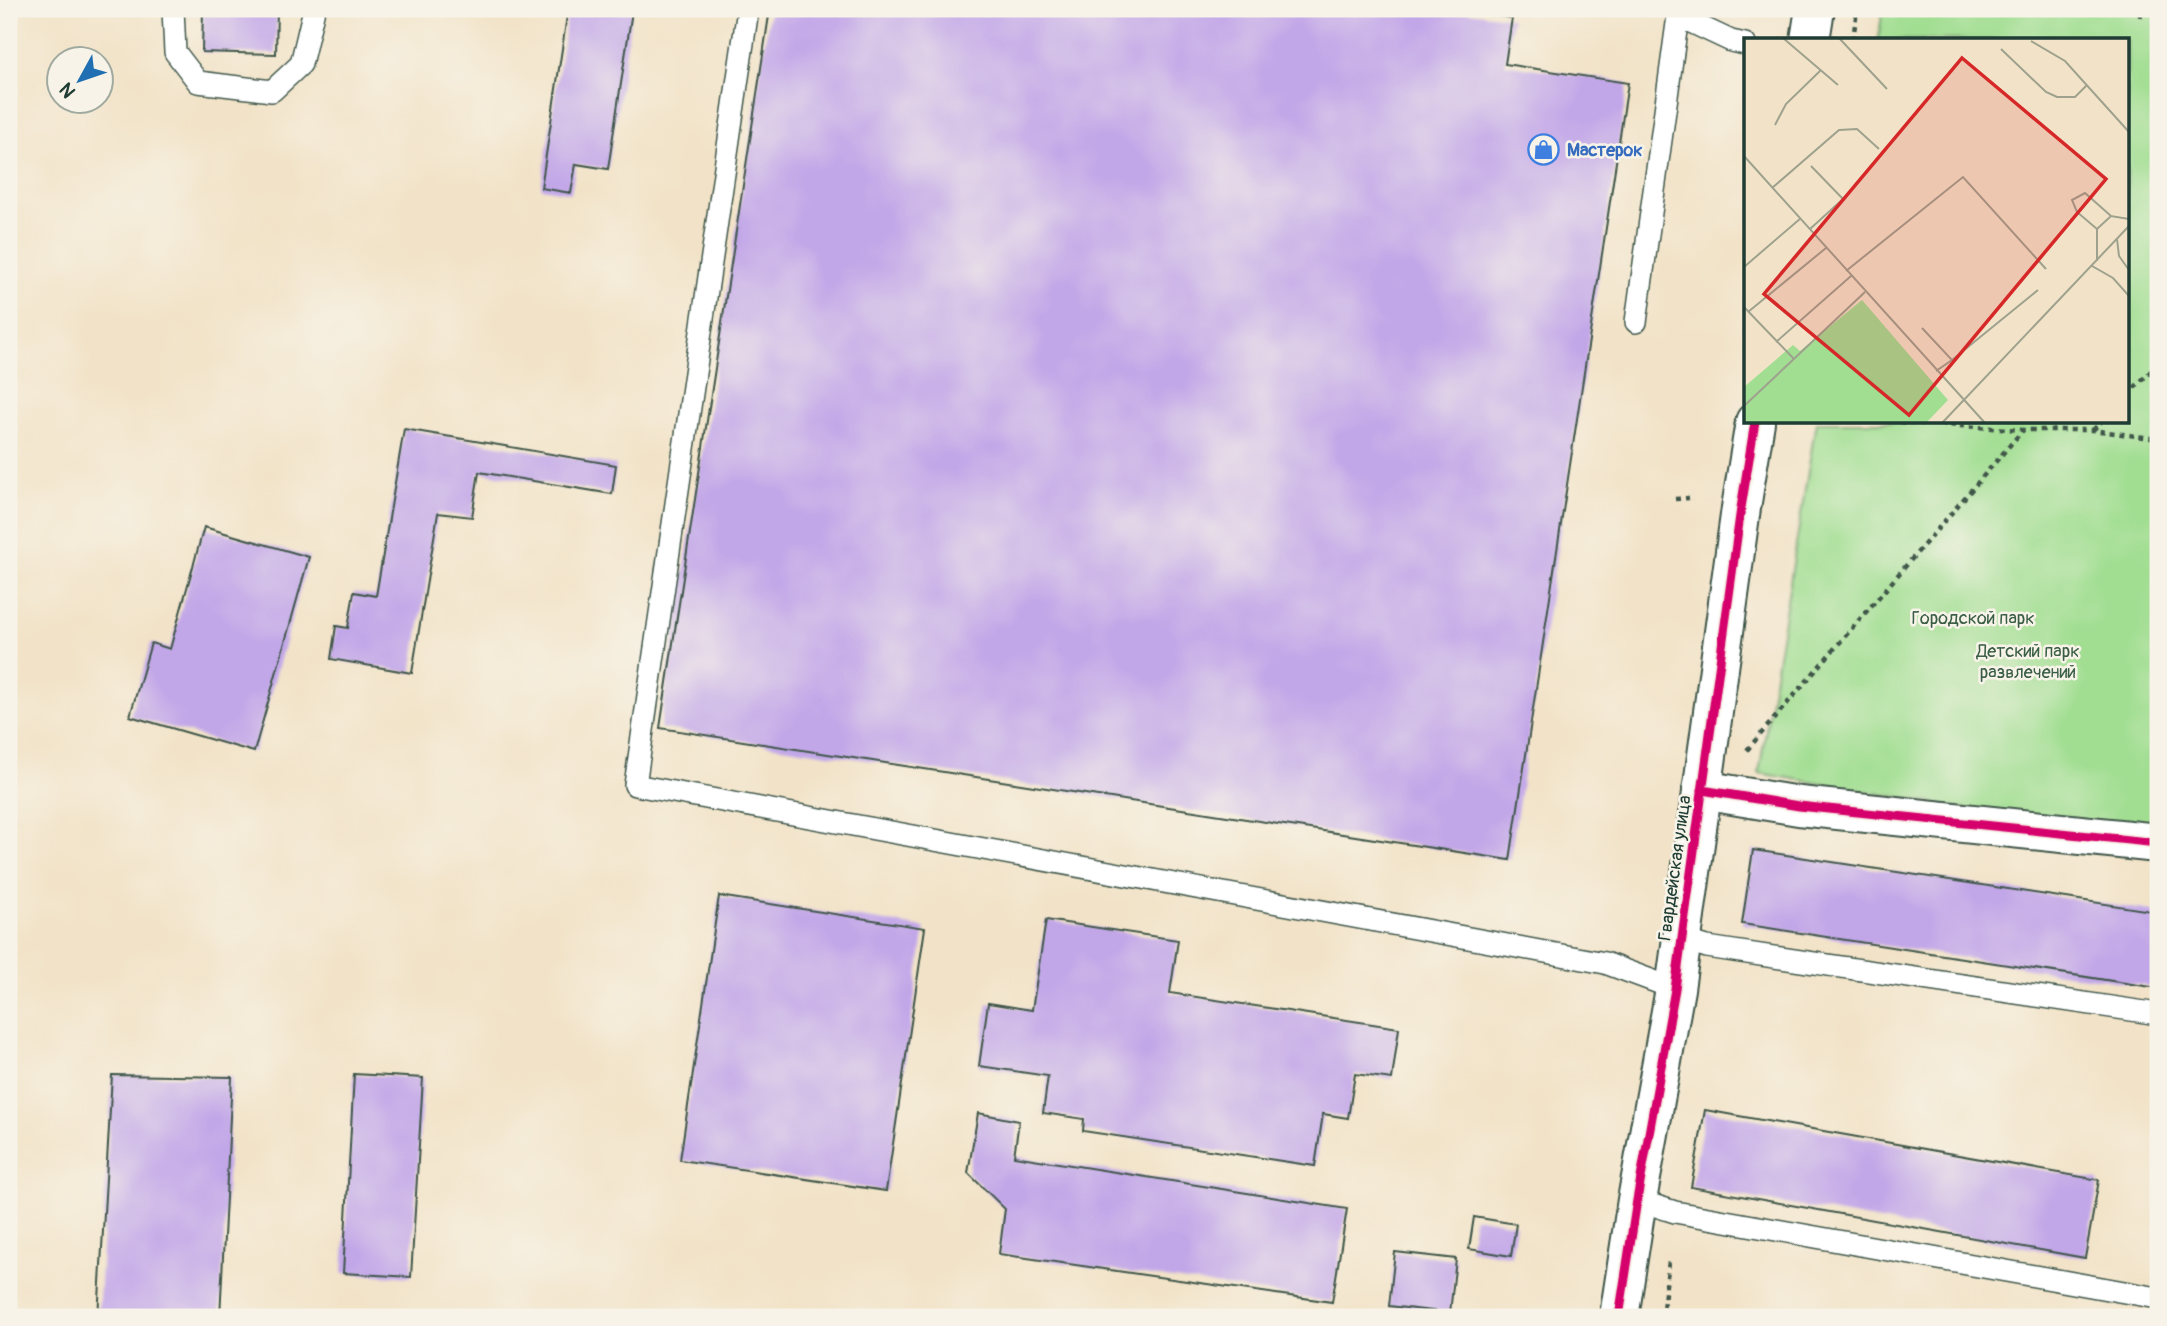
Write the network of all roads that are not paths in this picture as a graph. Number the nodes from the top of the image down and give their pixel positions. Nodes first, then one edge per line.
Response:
1 (173, 9) edge
2 (314, 9) edge
3 (748, 9) edge
4 (1815, 9) edge
5 (1671, 12) edge
6 (1810, 38) edge
7 (1744, 44) edge
8 (1636, 322) dead end
9 (1755, 424) edge
10 (1702, 790) junction
11 (2158, 844) edge
12 (1681, 939) junction
13 (1675, 989) junction
14 (2158, 1014) edge
15 (1637, 1200) junction
16 (2158, 1298) edge
17 (1619, 1317) edge

1 - 2 lane
3 - 13 lane
4 - 6 street
5 - 7 lane
5 - 8 lane
9 - 10 street, Гвардейская улица
10 - 11 street
10 - 12 street, Гвардейская улица
12 - 13 street, Гвардейская улица
12 - 14 lane
13 - 15 street, Гвардейская улица
15 - 16 lane
15 - 17 street, Гвардейская улица

